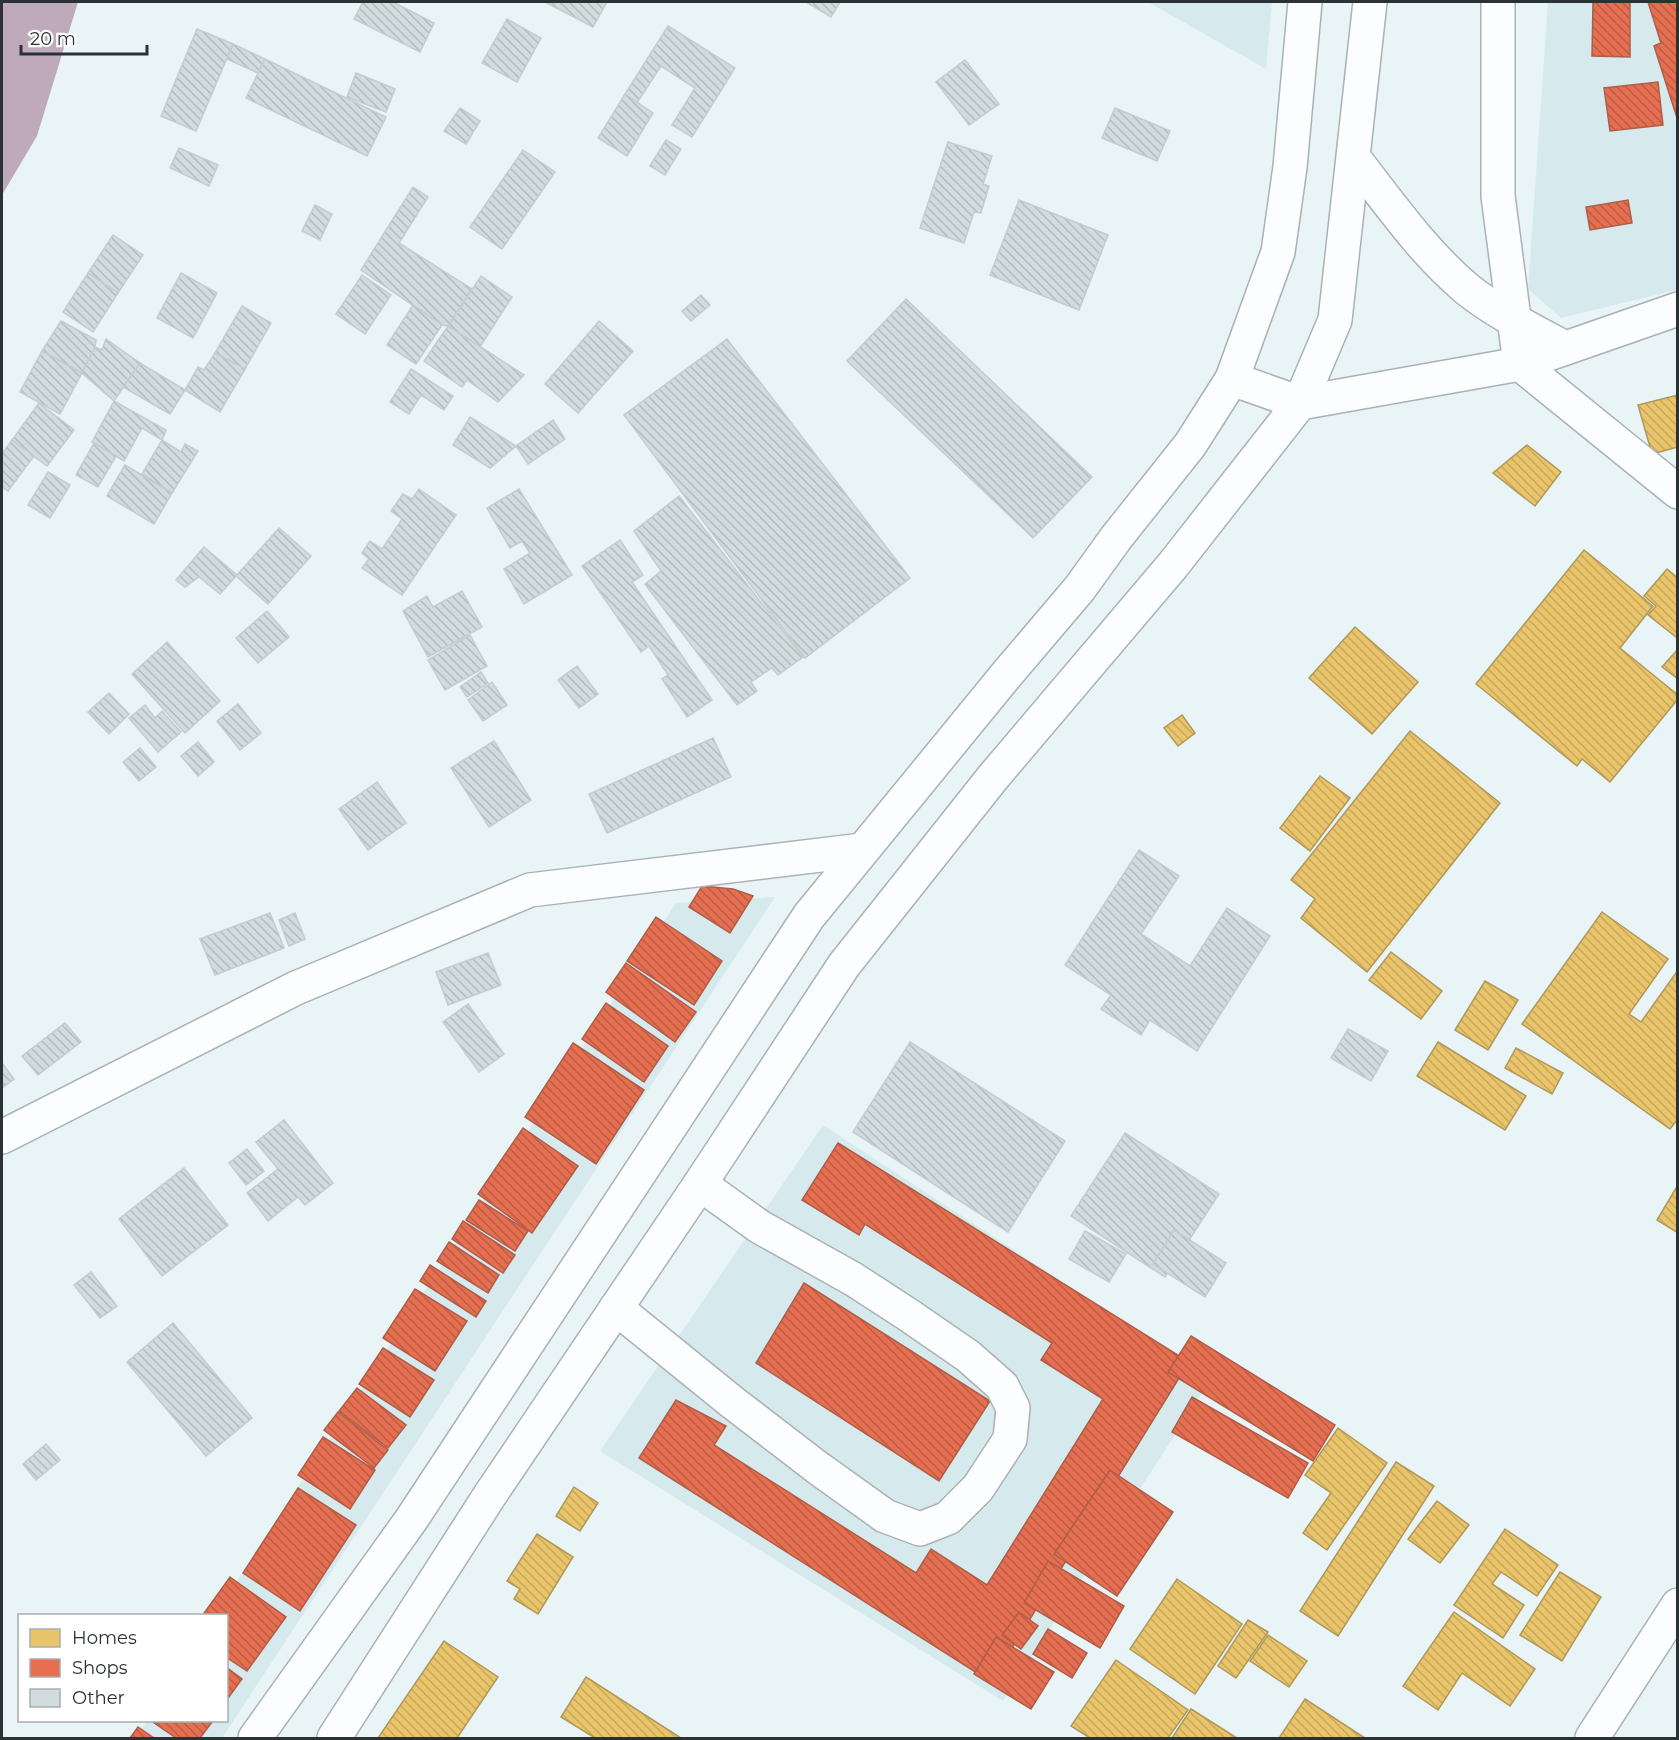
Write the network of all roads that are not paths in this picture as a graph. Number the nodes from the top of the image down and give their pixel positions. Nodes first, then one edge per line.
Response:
1 (1305, 2) edge
2 (1370, 2) edge
3 (1498, 2) edge
4 (1354, 158) junction
5 (1677, 309) edge
6 (1513, 320) junction
7 (1565, 348) junction
8 (1520, 364) junction
9 (1232, 379) junction
10 (1300, 404) junction
11 (1677, 492) edge
12 (862, 850) junction
13 (2, 1137) edge
14 (700, 1184) junction
15 (616, 1308) junction
16 (1677, 1605) edge
17 (255, 1738) edge
18 (334, 1738) edge
19 (1593, 1738) edge

1 - 9 main road
2 - 4 main road
3 - 6 main road
4 - 6 main road
4 - 10 main road
5 - 7 main road
6 - 7 main road
6 - 8 main road
7 - 8 main road
8 - 10 main road
8 - 11 main road
9 - 10 main road
9 - 12 main road
10 - 14 main road
12 - 13 main road
12 - 17 main road
14 - 15 main road
14 - 15 main road
15 - 18 main road
16 - 19 main road

